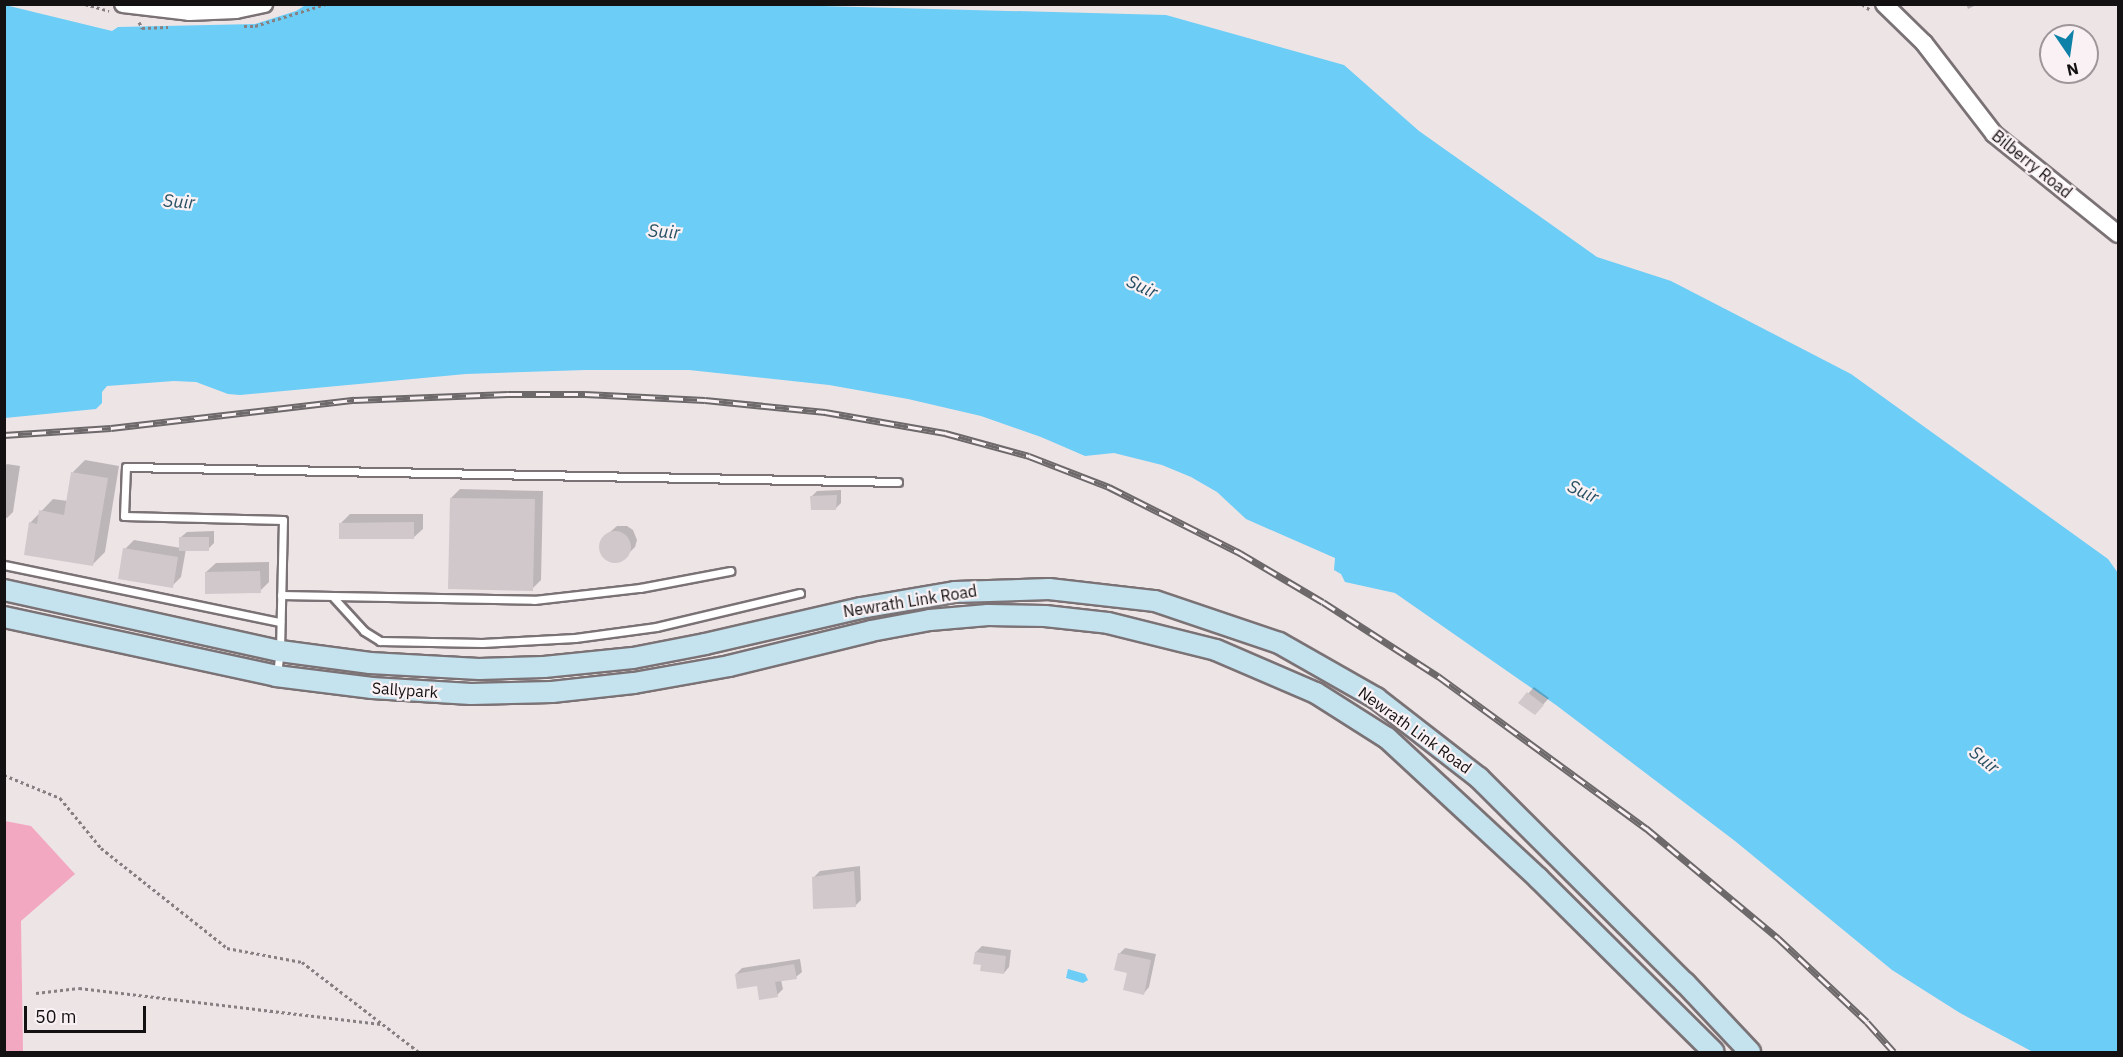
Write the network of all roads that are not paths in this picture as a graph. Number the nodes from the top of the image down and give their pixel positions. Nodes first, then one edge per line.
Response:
1 (123, 4) edge
2 (264, 4) edge
3 (1884, 4) edge
4 (2118, 234) edge
5 (898, 482) dead end
6 (4, 566) edge
7 (730, 571) dead end
8 (4, 590) edge
9 (800, 593) dead end
10 (281, 595) junction
11 (333, 597) junction
12 (4, 617) edge
13 (806, 621) joint
14 (280, 622) junction
15 (807, 646) joint
16 (280, 651) junction
17 (276, 676) junction
18 (1714, 1053) edge
19 (1750, 1053) edge

1 - 2 street
3 - 4 street, Bilberry Road
5 - 10 lane
6 - 14 lane
7 - 11 lane
8 - 16 main road, Sallypark
9 - 11 lane
10 - 11 lane
10 - 14 lane
12 - 17 main road, Sallypark
13 - 16 main road, Sallypark
13 - 19 main road, Newrath Link Road
14 - 16 lane
15 - 17 main road, Sallypark
15 - 18 main road, Newrath Link Road
16 - 17 lane

